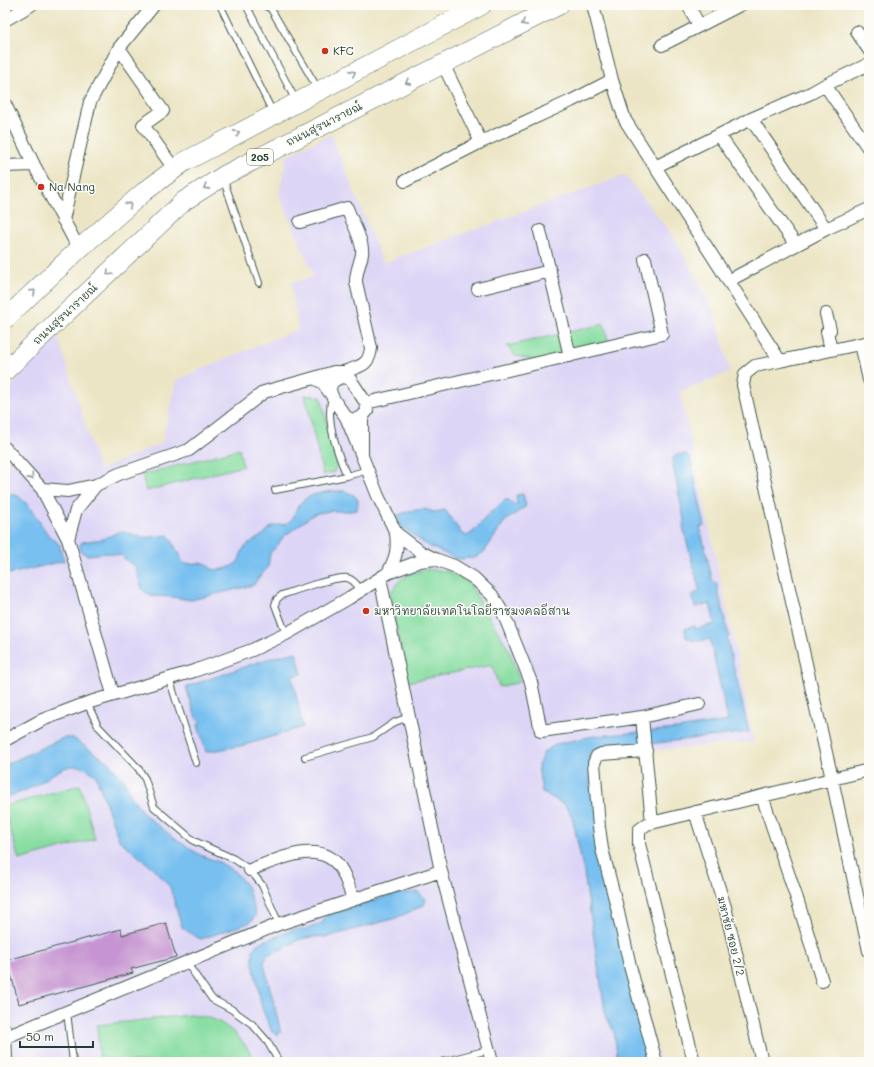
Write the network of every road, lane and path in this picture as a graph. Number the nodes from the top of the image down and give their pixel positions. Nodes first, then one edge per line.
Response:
1 (31, 5) edge
2 (220, 5) edge
3 (247, 5) edge
4 (264, 5) edge
5 (482, 5) edge
6 (559, 5) edge
7 (593, 5) edge
8 (688, 5) edge
9 (740, 5) edge
10 (148, 6) edge
11 (5, 20) edge
12 (699, 25) junction
13 (857, 32) dead end
14 (662, 45) dead end
15 (119, 48) junction
16 (869, 50) edge
17 (443, 64) junction
18 (869, 64) edge
19 (612, 80) junction
20 (824, 85) junction
21 (319, 90) junction
22 (296, 102) junction
23 (5, 104) edge
24 (274, 114) junction
25 (751, 119) junction
26 (719, 135) junction
27 (481, 142) junction
28 (869, 149) edge
29 (34, 165) junction
30 (5, 166) edge
31 (655, 167) junction
32 (175, 170) junction
33 (223, 176) junction
34 (405, 181) dead end
35 (869, 209) edge
36 (63, 220) junction
37 (300, 222) dead end
38 (826, 229) junction
39 (540, 231) dead end
40 (796, 245) junction
41 (79, 249) junction
42 (645, 259) dead end
43 (550, 271) junction
44 (728, 281) junction
45 (259, 283) dead end
46 (478, 289) dead end
47 (826, 314) dead end
48 (5, 319) edge
49 (865, 343) edge
50 (830, 350) junction
51 (570, 356) junction
52 (780, 360) junction
53 (5, 371) edge
54 (347, 375) junction
55 (314, 378) junction
56 (869, 380) edge
57 (331, 395) junction
58 (366, 403) junction
59 (346, 417) junction
60 (362, 417) junction
61 (5, 448) edge
62 (362, 456) junction
63 (368, 470) junction
64 (347, 476) junction
65 (96, 485) junction
66 (42, 490) junction
67 (275, 490) dead end
68 (396, 533) junction
69 (68, 539) junction
70 (435, 559) junction
71 (384, 575) junction
72 (361, 590) junction
73 (286, 634) junction
74 (170, 678) junction
75 (113, 694) junction
76 (87, 703) junction
77 (699, 704) dead end
78 (409, 717) junction
79 (642, 717) junction
80 (5, 740) edge
81 (646, 750) junction
82 (305, 757) dead end
83 (196, 763) dead end
84 (869, 770) edge
85 (832, 779) junction
86 (762, 796) junction
87 (695, 812) junction
88 (652, 822) junction
89 (250, 870) junction
90 (441, 871) junction
91 (353, 900) junction
92 (279, 924) junction
93 (869, 951) edge
94 (186, 962) junction
95 (822, 981) dead end
96 (67, 1012) junction
97 (6, 1033) edge
98 (488, 1050) junction
99 (6, 1062) edge
100 (73, 1062) edge
101 (279, 1062) edge
102 (442, 1062) edge
103 (492, 1062) edge
104 (656, 1062) edge
105 (694, 1062) edge
106 (762, 1062) edge

1 - 11 street
2 - 24 lane
3 - 22 lane
4 - 21 lane
21 -> 5 main road
6 -> 17 main road, ถนนสุรนารายณ์ / 205
7 - 19 street
8 - 12 street
9 - 12 street
10 - 15 street
12 - 14 street
13 - 16 street
15 - 32 street
15 - 36 street
17 - 27 street
17 -> 33 main road, ถนนสุรนารายณ์ / 205
18 - 20 street
19 - 27 street
19 - 31 street
20 - 25 street
20 - 28 street
21 - 22 main road
22 - 24 main road
23 - 29 street
32 -> 24 main road
25 - 26 street
25 - 38 street
26 - 31 street
26 - 40 street
27 - 34 street
29 - 30 street
29 - 36 street
31 - 44 street
41 -> 32 main road
33 - 45 lane
33 -> 53 main road, ถนนสุรนารายณ์ / 205
35 - 38 street
36 - 41 street
37 - 54 street
38 - 40 street
39 - 43 street
40 - 44 street
48 -> 41 main road
42 - 51 street
43 - 46 street
43 - 51 street
44 - 52 street
47 - 50 street
49 - 50 street
49 - 56 street
50 - 52 street
51 - 58 street
52 - 85 street
54 - 55 street
54 - 57 street
54 - 58 street
55 - 57 street
55 - 65 street
57 - 59 street
57 - 64 lane
58 - 60 street
59 - 60 street
59 - 62 street
60 - 62 street
61 -> 66 street
62 - 63 street
63 - 64 lane
63 - 68 street
64 - 67 lane
65 - 66 street
65 - 69 street
66 - 69 street
68 - 70 street
68 - 71 street
69 - 75 street
70 - 71 street
70 - 79 street
71 - 72 street
71 - 78 street
72 - 73 street
72 - 73 lane
73 - 74 street
74 - 75 street
74 - 83 lane
75 - 76 street
76 - 80 street
76 - 89 lane
77 - 79 street
78 - 82 lane
78 - 90 street
79 - 81 street
81 - 88 street
81 - 104 street
84 - 85 street
85 - 86 street
85 - 93 street
86 - 87 street
86 - 95 street
87 - 88 street
87 - 106 street, มหาชัย ซอย 2/2
88 - 105 street
89 - 91 street
89 - 92 lane
90 - 91 street
90 - 98 street
91 - 92 street
92 - 94 street
94 - 96 street
94 - 101 lane
96 - 97 street
96 - 100 lane
97 - 99 street
98 - 102 lane
98 - 103 street

